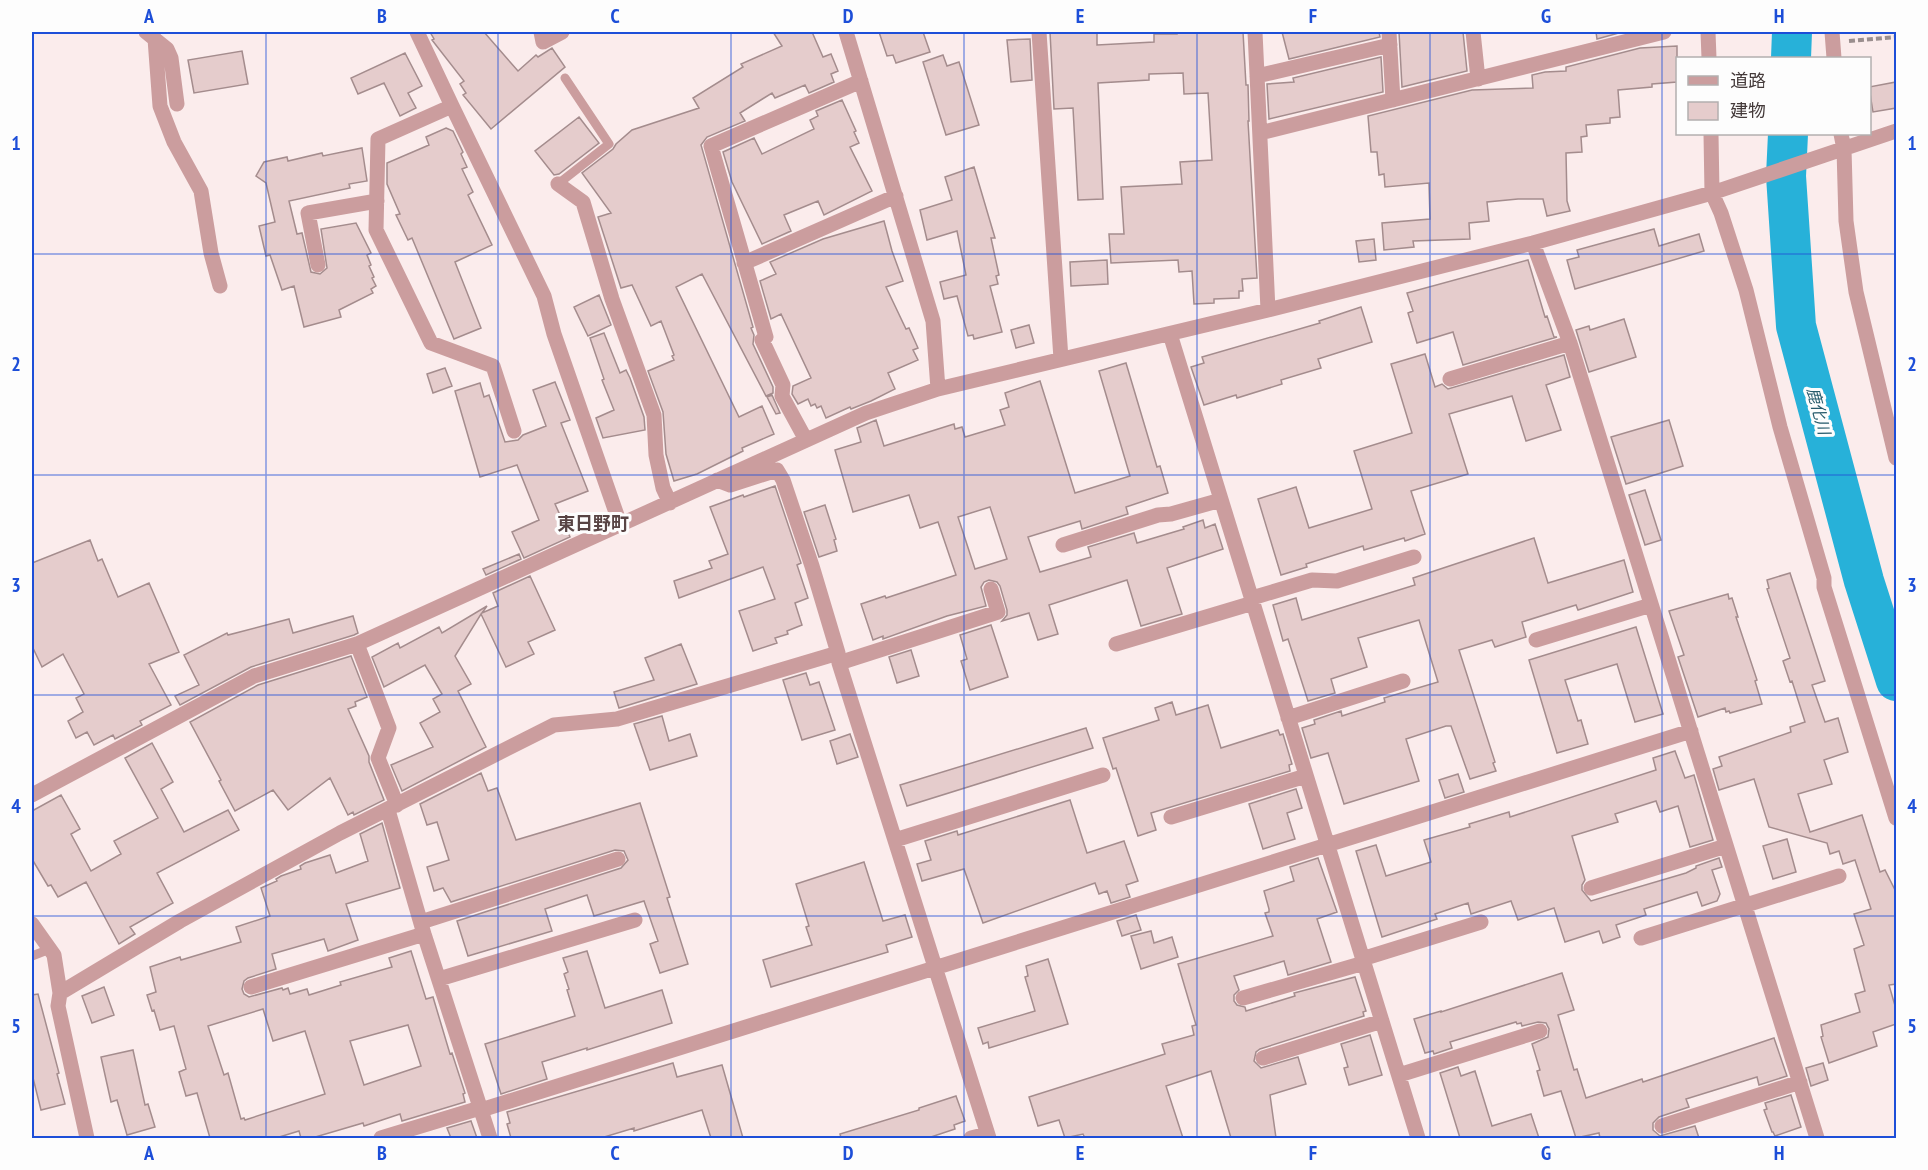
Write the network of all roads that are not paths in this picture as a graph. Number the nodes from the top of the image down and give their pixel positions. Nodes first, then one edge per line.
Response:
1 (417, 32) edge
2 (541, 32) edge
3 (562, 32) edge
4 (846, 32) edge
5 (1040, 32) edge
6 (1255, 32) edge
7 (1473, 32) edge
8 (1664, 32) edge
9 (1708, 32) edge
10 (150, 35) edge
11 (1833, 37) edge
12 (1389, 38) edge
13 (1709, 57) edge
14 (1834, 57) edge
15 (1257, 76) junction
16 (565, 78) dead end
17 (1478, 79) junction
18 (861, 81) junction
19 (1393, 100) junction
20 (177, 104) dead end
21 (452, 106) junction
22 (1896, 131) edge
23 (1260, 133) junction
24 (1711, 135) edge
25 (1841, 135) edge
26 (1844, 149) junction
27 (558, 184) joint
28 (1712, 193) junction
29 (896, 196) junction
30 (377, 201) junction
31 (1533, 243) junction
32 (744, 263) junction
33 (318, 265) dead end
34 (220, 286) dead end
35 (1268, 310) junction
36 (1170, 334) junction
37 (1570, 342) junction
38 (1061, 359) junction
39 (1450, 379) dead end
40 (938, 389) junction
41 (513, 431) dead end
42 (806, 440) junction
43 (1896, 458) edge
44 (717, 480) junction
45 (1221, 500) junction
46 (670, 503) junction
47 (620, 524) junction
48 (1063, 545) dead end
49 (1414, 557) dead end
50 (991, 589) dead end
51 (1252, 601) junction
52 (1651, 605) junction
53 (1536, 640) dead end
54 (357, 644) junction
55 (1116, 644) dead end
56 (838, 658) junction
57 (1403, 681) dead end
58 (1288, 718) junction
59 (1691, 731) junction
60 (1103, 775) dead end
61 (1306, 776) junction
62 (32, 795) edge
63 (393, 807) junction
64 (1171, 817) dead end
65 (1896, 818) edge
66 (895, 840) junction
67 (1327, 846) junction
68 (1726, 846) junction
69 (618, 859) dead end
70 (1839, 876) dead end
71 (1591, 888) dead end
72 (1744, 904) junction
73 (635, 920) dead end
74 (1481, 922) dead end
75 (32, 924) edge
76 (423, 928) junction
77 (1641, 938) dead end
78 (50, 949) junction
79 (32, 956) edge
80 (1363, 961) junction
81 (934, 967) junction
82 (439, 979) junction
83 (251, 987) dead end
84 (60, 993) junction
85 (1243, 998) dead end
86 (1382, 1021) junction
87 (1540, 1031) dead end
88 (1263, 1058) dead end
89 (1399, 1075) junction
90 (1800, 1082) junction
91 (480, 1109) junction
92 (1662, 1126) dead end
93 (988, 1136) edge
94 (87, 1138) edge
95 (381, 1138) edge
96 (490, 1138) edge
97 (971, 1138) edge
98 (1418, 1138) edge
99 (1817, 1138) edge

1 - 21 street
2 - 3 street
4 - 18 street
5 - 38 street
6 - 15 street
7 - 17 street
8 - 17 street
9 - 13 street
10 - 20 street
10 - 34 street
11 - 14 street
12 - 15 street
12 - 19 street
15 - 23 street
16 - 27 lane
17 - 19 street
18 - 29 street
18 - 32 street
19 - 23 street
21 - 30 street
21 - 47 street
22 - 26 street
23 - 35 street
24 - 28 street
25 - 26 street
26 - 28 street
26 - 43 street
27 - 46 street
28 - 31 street
28 - 65 street
29 - 32 street
29 - 40 street
30 - 33 street
30 - 41 street
31 - 35 street
31 - 37 street
32 - 42 street
35 - 36 street
36 - 38 street
36 - 45 street
37 - 39 street
37 - 52 street
38 - 40 street
40 - 42 street
42 - 44 street
44 - 46 street
44 - 56 street
45 - 48 street
45 - 51 street
46 - 47 street
47 - 54 street
49 - 51 street
50 - 56 street
51 - 55 street
51 - 58 street
52 - 53 street
52 - 59 street
54 - 62 street
54 - 63 street
56 - 63 street
56 - 66 street
57 - 58 street
58 - 61 street
59 - 67 street
59 - 68 street
60 - 66 street
61 - 64 street
61 - 67 street
63 - 76 street
63 - 84 street
66 - 81 street
67 - 80 street
67 - 81 street
68 - 71 street
68 - 72 street
69 - 76 street
70 - 72 street
72 - 77 street
72 - 90 street
73 - 82 street
74 - 80 street
75 - 78 street
76 - 82 street
76 - 83 street
78 - 79 lane
78 - 84 street
80 - 85 street
80 - 86 street
81 - 91 street
81 - 93 street
82 - 91 street
84 - 94 street
86 - 88 street
86 - 89 street
87 - 89 street
89 - 98 street
90 - 92 street
90 - 99 street
91 - 95 street
91 - 96 street
93 - 97 street

